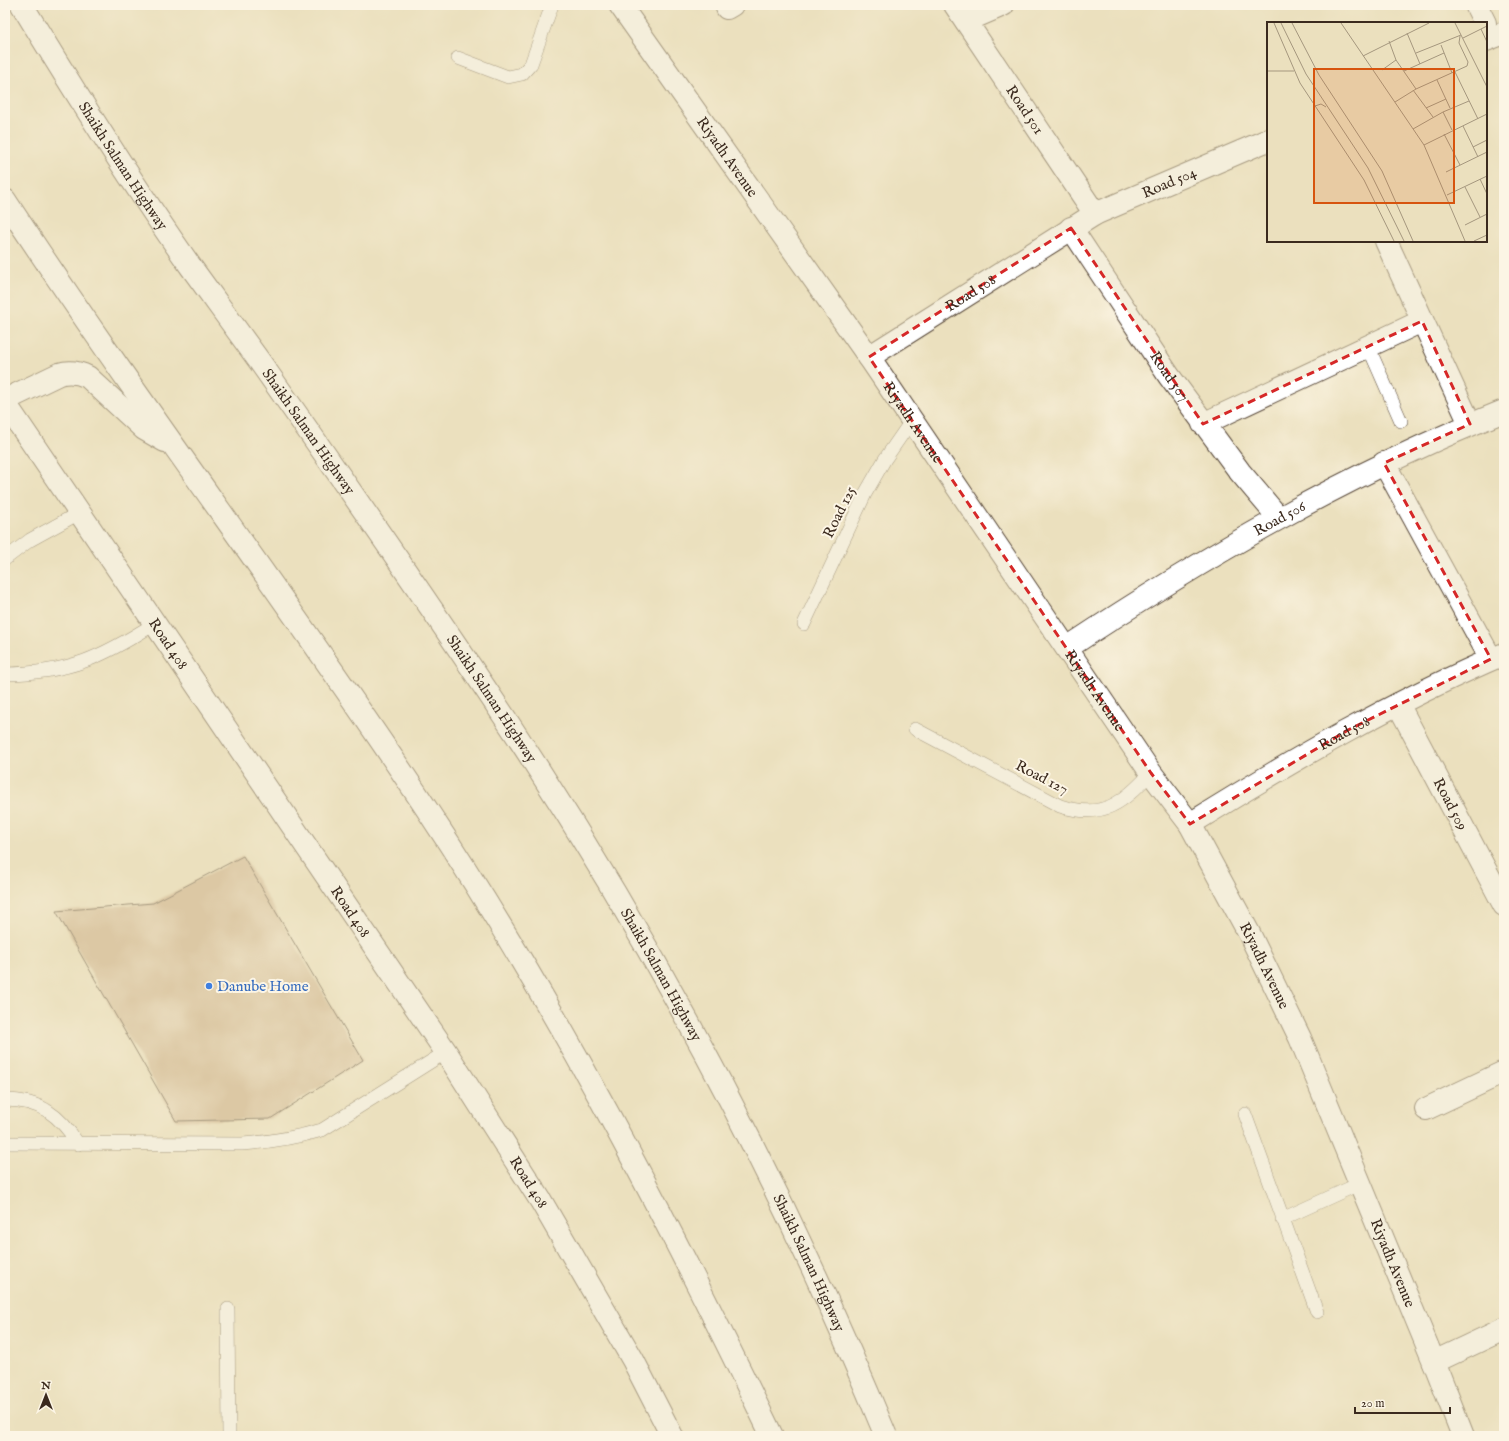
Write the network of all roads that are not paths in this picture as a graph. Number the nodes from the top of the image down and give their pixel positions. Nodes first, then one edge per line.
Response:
1 (22, 5) edge
2 (552, 5) edge
3 (620, 5) edge
4 (1003, 5) edge
5 (1476, 5) edge
6 (960, 13) edge
7 (1485, 22) edge
8 (458, 58) dead end
9 (1267, 140) edge
10 (5, 200) edge
11 (1095, 214) junction
12 (1071, 228) junction
13 (1386, 242) edge
14 (1422, 320) junction
15 (1368, 346) junction
16 (869, 357) junction
17 (5, 401) edge
18 (1504, 411) edge
19 (912, 420) junction
20 (1402, 420) dead end
21 (1204, 424) junction
22 (1470, 424) junction
23 (171, 444) junction
24 (1384, 463) junction
25 (79, 513) junction
26 (1278, 517) junction
27 (5, 559) edge
28 (154, 624) junction
29 (804, 624) dead end
30 (1067, 648) junction
31 (1497, 657) edge
32 (5, 674) edge
33 (1398, 704) junction
34 (915, 729) dead end
35 (1151, 773) junction
36 (1190, 824) junction
37 (1504, 905) edge
38 (446, 1052) junction
39 (1504, 1072) edge
40 (5, 1100) edge
41 (1426, 1109) dead end
42 (1245, 1114) dead end
43 (5, 1143) edge
44 (78, 1144) junction
45 (1361, 1182) junction
46 (1282, 1219) junction
47 (228, 1309) dead end
48 (1318, 1312) dead end
49 (1504, 1328) edge
50 (1434, 1362) junction
51 (229, 1436) edge
52 (672, 1436) edge
53 (772, 1436) edge
54 (886, 1436) edge
55 (1463, 1436) edge

1 - 54 street, Shaikh Salman Highway
2 - 8 lane
3 - 16 street, Riyadh Avenue
4 - 6 street
5 - 7 street
6 - 11 street, Road 501
9 - 11 street, Road 504
10 - 23 street
11 - 12 street, Road 504
12 - 16 street, Road 508
12 - 21 street, Road 507
13 - 14 street
14 - 15 street
14 - 22 street
15 - 20 lane
15 - 21 street
16 - 19 street, Riyadh Avenue
17 - 23 street
17 - 25 street, Road 408
18 - 22 street, Road 506
19 - 29 lane, Road 125
19 - 30 street, Riyadh Avenue
21 - 26 street, Road 507
22 - 24 street, Road 506
23 - 53 street
24 - 26 street, Road 506
24 - 31 street
25 - 27 lane
25 - 28 street, Road 408
26 - 30 street, Road 506
28 - 32 lane
28 - 38 street, Road 408
30 - 35 street, Riyadh Avenue
31 - 33 street, Road 508
33 - 36 street, Road 508
33 - 37 street, Road 509
34 - 35 lane, Road 127
35 - 36 street, Riyadh Avenue
36 - 45 street, Riyadh Avenue
38 - 44 lane
38 - 52 street, Road 408
39 - 41 street
40 - 44 lane
42 - 46 lane
43 - 44 lane
45 - 46 lane
45 - 50 street, Riyadh Avenue
46 - 48 lane
47 - 51 lane
49 - 50 street
50 - 55 street, Riyadh Avenue

